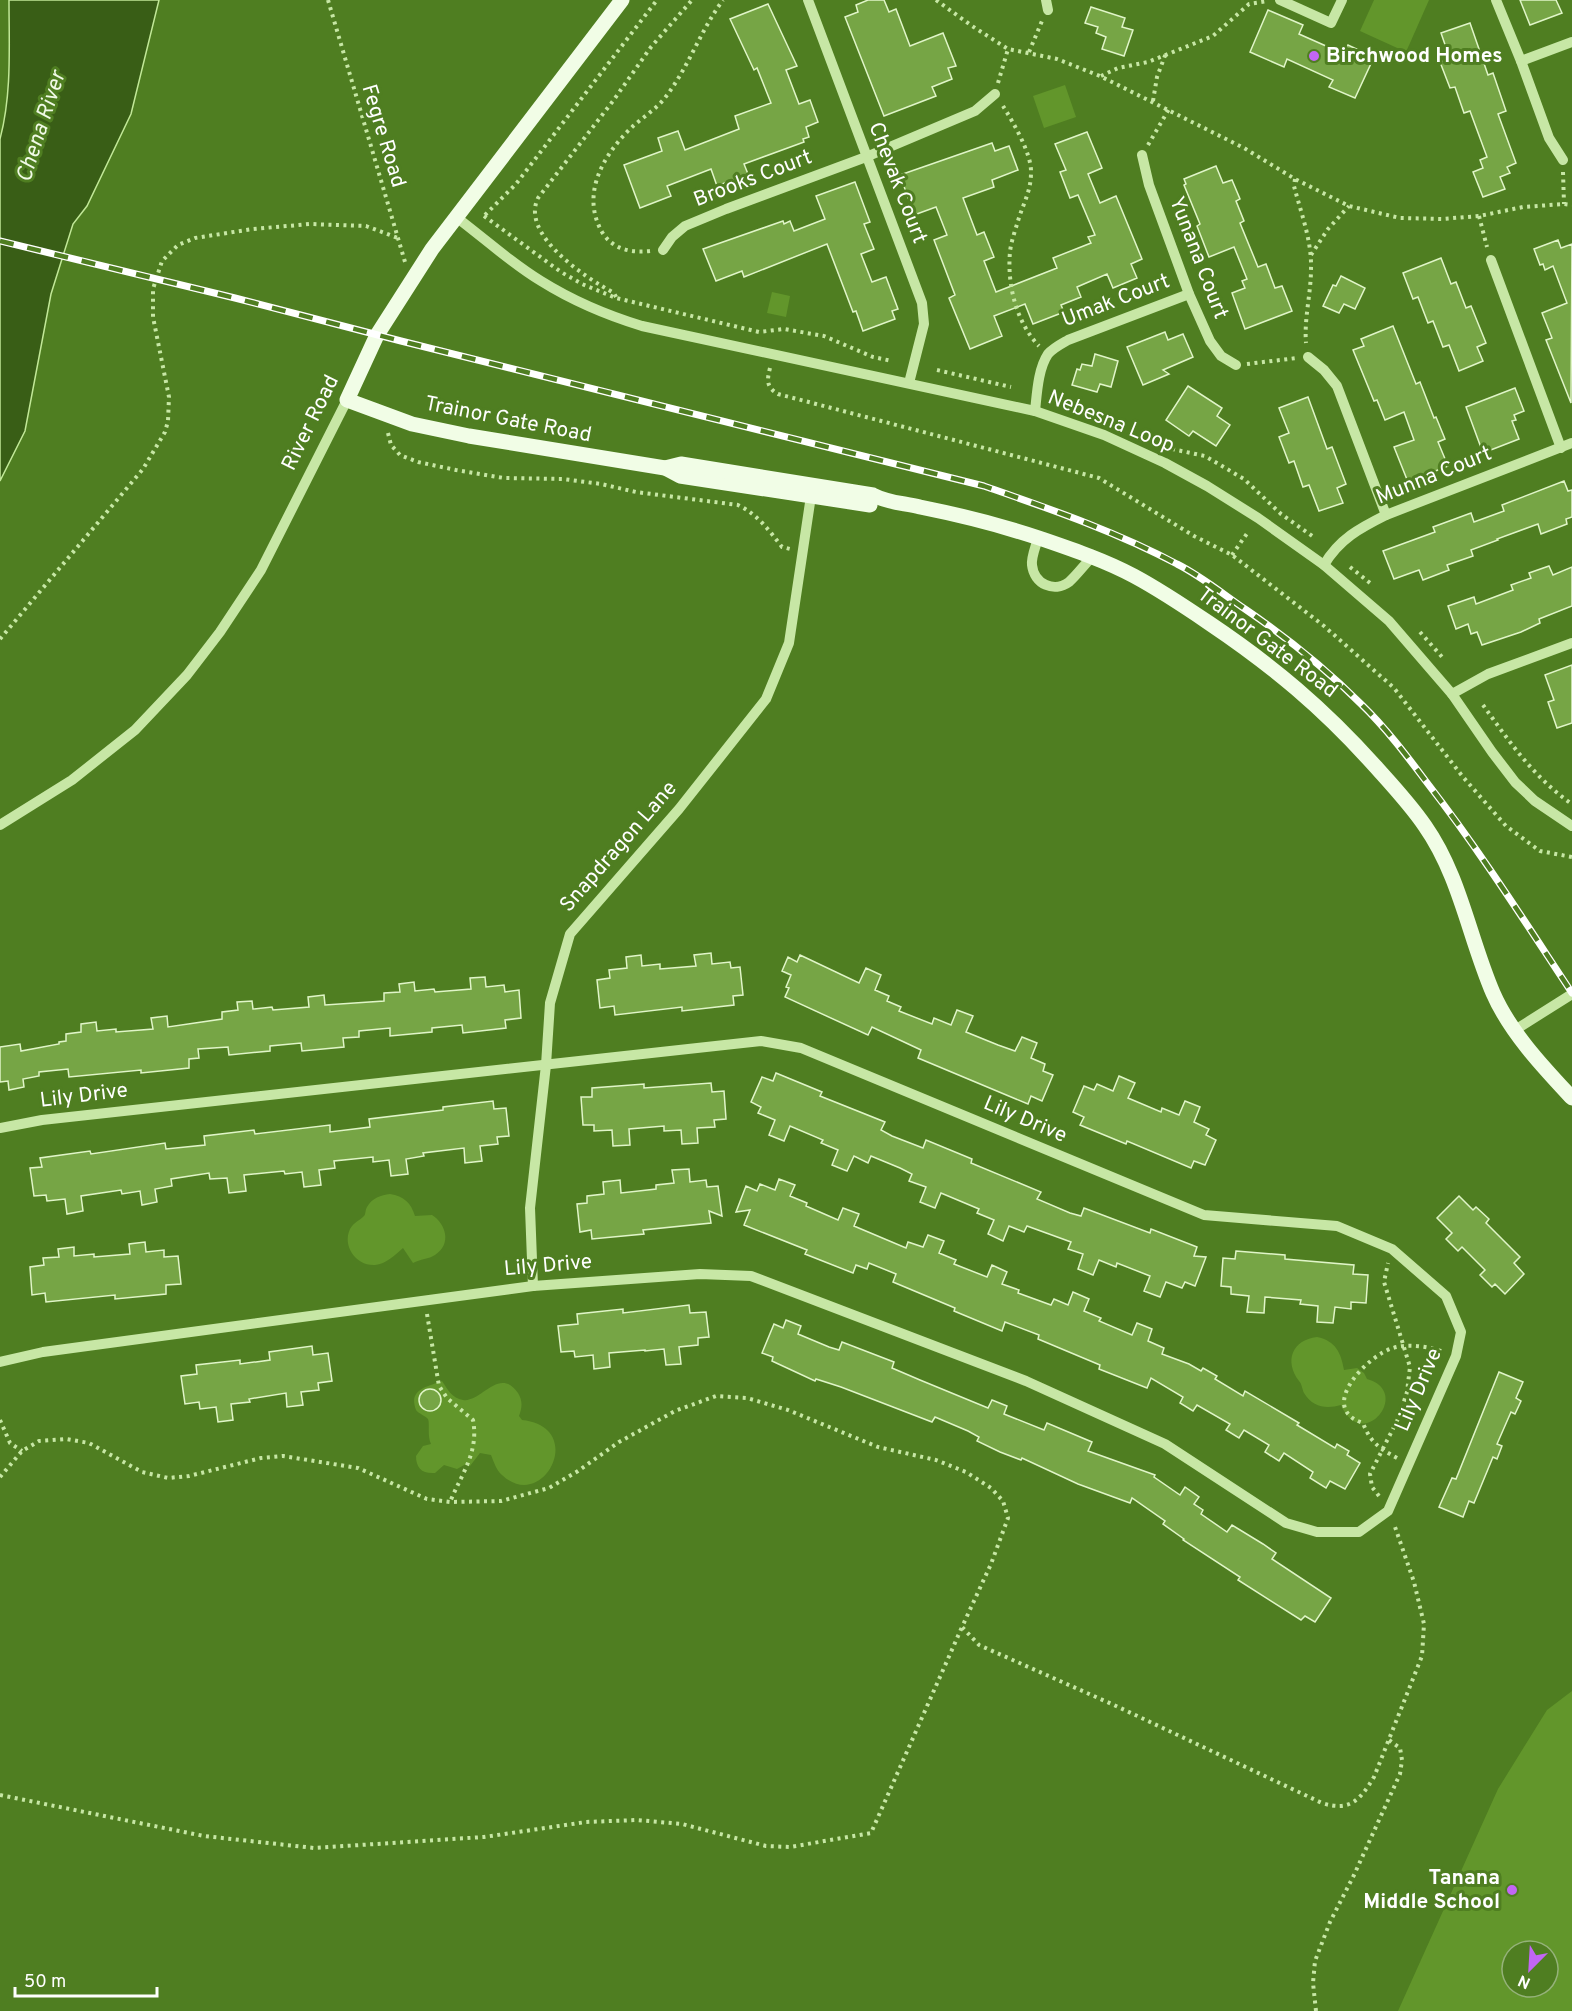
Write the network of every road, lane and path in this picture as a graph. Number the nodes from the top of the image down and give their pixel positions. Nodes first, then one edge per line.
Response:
1 (328, 0) edge
2 (622, 0) edge
3 (657, 0) edge
4 (692, 0) edge
5 (723, 0) edge
6 (808, 0) edge
7 (936, 0) edge
8 (1341, 0) edge
9 (1496, 0) edge
10 (1280, 1) edge
11 (1047, 5) edge
12 (1572, 42) edge
13 (1008, 49) junction
14 (1029, 52) junction
15 (1166, 53) junction
16 (1521, 61) junction
17 (1100, 76) junction
18 (995, 94) junction
19 (1153, 101) junction
20 (1169, 109) junction
21 (1142, 155) joint
22 (866, 157) junction
23 (1563, 160) joint
24 (1295, 179) junction
25 (1564, 204) junction
26 (1572, 205) edge
27 (1349, 206) junction
28 (484, 216) junction
29 (1479, 216) junction
30 (456, 217) junction
31 (471, 229) junction
32 (398, 238) junction
33 (663, 250) joint
34 (1311, 256) junction
35 (1491, 260) joint
36 (410, 280) junction
37 (1189, 294) junction
38 (616, 298) junction
39 (1047, 355) junction
40 (1308, 357) junction
41 (892, 361) dead end
42 (771, 364) dead end
43 (1236, 365) joint
44 (937, 370) dead end
45 (909, 383) junction
46 (1011, 387) dead end
47 (347, 400) junction
48 (1035, 411) junction
49 (382, 413) junction
50 (1572, 443) edge
51 (1561, 448) junction
52 (664, 468) junction
53 (811, 496) junction
54 (885, 501) junction
55 (1386, 515) junction
56 (1248, 532) dead end
57 (1038, 538) junction
58 (803, 551) junction
59 (1232, 555) junction
60 (1092, 557) junction
61 (1324, 565) junction
62 (0, 639) edge
63 (1572, 643) edge
64 (1452, 694) junction
65 (1483, 705) dead end
66 (1572, 804) edge
67 (0, 825) edge
68 (1572, 826) edge
69 (1572, 857) edge
70 (1572, 994) edge
71 (1515, 1030) junction
72 (546, 1065) junction
73 (1572, 1098) edge
74 (0, 1128) edge
75 (1392, 1249) junction
76 (533, 1286) junction
77 (425, 1300) junction
78 (1403, 1347) junction
79 (1456, 1356) junction
80 (0, 1362) edge
81 (0, 1420) edge
82 (22, 1451) junction
83 (1383, 1451) junction
84 (1408, 1464) junction
85 (0, 1478) edge
86 (450, 1502) junction
87 (1388, 1511) junction
88 (962, 1627) junction
89 (1389, 1740) junction
90 (0, 1796) edge
91 (1316, 2011) edge

1 - 32 path, Fegre Road
2 - 30 main road, River Road
3 - 28 path
4 - 38 path
5 - 33 path
6 - 22 street, Chevak Court
7 - 13 path
8 - 10 street
9 - 16 street
10 - 15 path
11 - 14 path
12 - 16 street
13 - 14 path
13 - 18 path
14 - 17 path
15 - 17 path
15 - 19 path
16 - 23 street
17 - 19 path
18 - 22 street, Brooks Court
18 - 39 path
19 - 20 path
20 - 21 path
20 - 24 path
21 - 37 street, Yunana Court
22 - 33 street, Brooks Court
22 - 45 street, Chevak Court
23 - 25 path
24 - 27 path
24 - 34 path
25 - 26 path
25 - 29 path
27 - 29 path
27 - 34 path
28 - 31 path
28 - 38 path
29 - 35 path
30 - 31 street, Nebesna Loop
30 - 36 main road, River Road
31 - 45 street, Nebesna Loop
32 - 36 path, Fegre Road
32 - 62 path
34 - 40 path
35 - 51 street
36 - 47 main road, River Road
37 - 39 street, Umak Court
37 - 43 street, Yunana Court
38 - 41 path
39 - 48 street, Umak Court
40 - 43 path
40 - 55 street
42 - 59 path
44 - 46 path
45 - 48 street, Nebesna Loop
47 - 49 main road, Trainor Gate Road
47 - 67 street, River Road
48 - 61 street, Nebesna Loop
49 - 52 main road, Trainor Gate Road
49 - 58 path
50 - 51 street, Munna Court
51 - 55 street, Munna Court
52 - 53 main road, Trainor Gate Road
52 - 54 main road, Trainor Gate Road
53 - 54 main road, Trainor Gate Road
53 - 58 street, Snapdragon Lane
54 - 57 main road, Trainor Gate Road
55 - 61 street, Munna Court
56 - 59 path
57 - 60 main road, Trainor Gate Road
57 - 60 street
58 - 72 street, Snapdragon Lane
59 - 69 path
60 - 71 main road, Trainor Gate Road
61 - 64 street, Nebesna Loop
63 - 64 street
64 - 68 street, Nebesna Loop
65 - 66 path
70 - 71 street
71 - 73 main road, Trainor Gate Road
72 - 74 street, Lily Drive
72 - 75 street, Lily Drive
72 - 76 street, Snapdragon Lane
75 - 78 path
75 - 79 street, Lily Drive
76 - 77 street, Lily Drive
76 - 87 street, Lily Drive
77 - 80 street, Lily Drive
77 - 86 path
78 - 79 path
78 - 83 path
78 - 83 path
79 - 84 street, Lily Drive
81 - 82 path
82 - 85 path
82 - 86 path
83 - 84 path
83 - 87 path
84 - 87 street, Lily Drive
86 - 88 path
87 - 89 path
88 - 89 path
88 - 90 path
89 - 91 path

